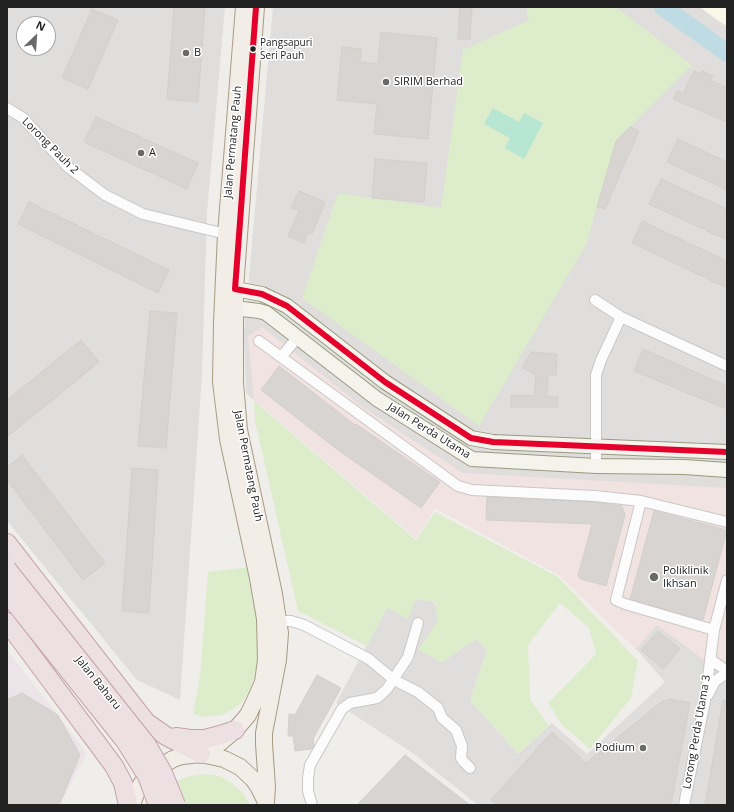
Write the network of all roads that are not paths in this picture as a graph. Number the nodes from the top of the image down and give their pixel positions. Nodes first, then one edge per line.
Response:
1 (244, 7) edge
2 (256, 7) edge
3 (7, 108) edge
4 (226, 234) junction
5 (235, 289) junction
6 (595, 300) dead end
7 (234, 308) junction
8 (621, 318) junction
9 (298, 337) junction
10 (259, 341) dead end
11 (281, 357) junction
12 (727, 366) edge
13 (596, 446) junction
14 (727, 452) edge
15 (596, 466) junction
16 (727, 470) edge
17 (641, 501) junction
18 (727, 522) edge
19 (7, 543) edge
20 (7, 569) edge
21 (727, 580) edge
22 (7, 593) edge
23 (279, 621) junction
24 (7, 622) edge
25 (418, 623) dead end
26 (714, 630) junction
27 (710, 660) junction
28 (727, 672) edge
29 (394, 680) junction
30 (705, 701) junction
31 (153, 727) junction
32 (235, 730) junction
33 (105, 753) junction
34 (204, 754) junction
35 (470, 768) dead end
36 (267, 803) edge
37 (128, 805) edge
38 (132, 805) edge
39 (158, 805) edge
40 (176, 805) edge
41 (312, 805) edge
42 (684, 805) edge

1 - 4 main road, Jalan Permatang Pauh
2 - 5 main road, Jalan Permatang Pauh
3 - 4 street, Lorong Pauh 2
4 - 32 main road, Jalan Permatang Pauh
5 - 7 main road, Jalan Permatang Pauh
5 - 13 street, Jalan Perda Utama
6 - 8 street
7 - 9 street, Jalan Perda Utama
7 - 23 main road, Jalan Permatang Pauh
8 - 12 street
8 - 13 street
9 - 11 street
9 - 15 street, Jalan Perda Utama
10 - 11 street
11 - 17 street
13 - 14 street, Jalan Perda Utama
13 - 15 street
15 - 16 street, Jalan Perda Utama
17 - 18 street
17 - 26 street
19 - 31 highway
20 - 40 highway, Jalan Baharu, bridge
21 - 26 street, Lorong Perda Utama 3
22 - 39 highway, Jalan Baharu, bridge
23 - 29 street
23 - 36 main road, Jalan Permatang Pauh
24 - 33 highway
25 - 29 street
26 - 27 street, Lorong Perda Utama 3
27 - 28 street
27 - 30 street, Lorong Perda Utama 3
28 - 30 street
29 - 35 street
29 - 41 street
30 - 42 street, Lorong Perda Utama 3
31 - 32 highway
31 - 33 highway
31 - 34 highway
32 - 34 main road, Jalan Permatang Pauh
33 - 37 highway
34 - 36 main road
34 - 38 main road

